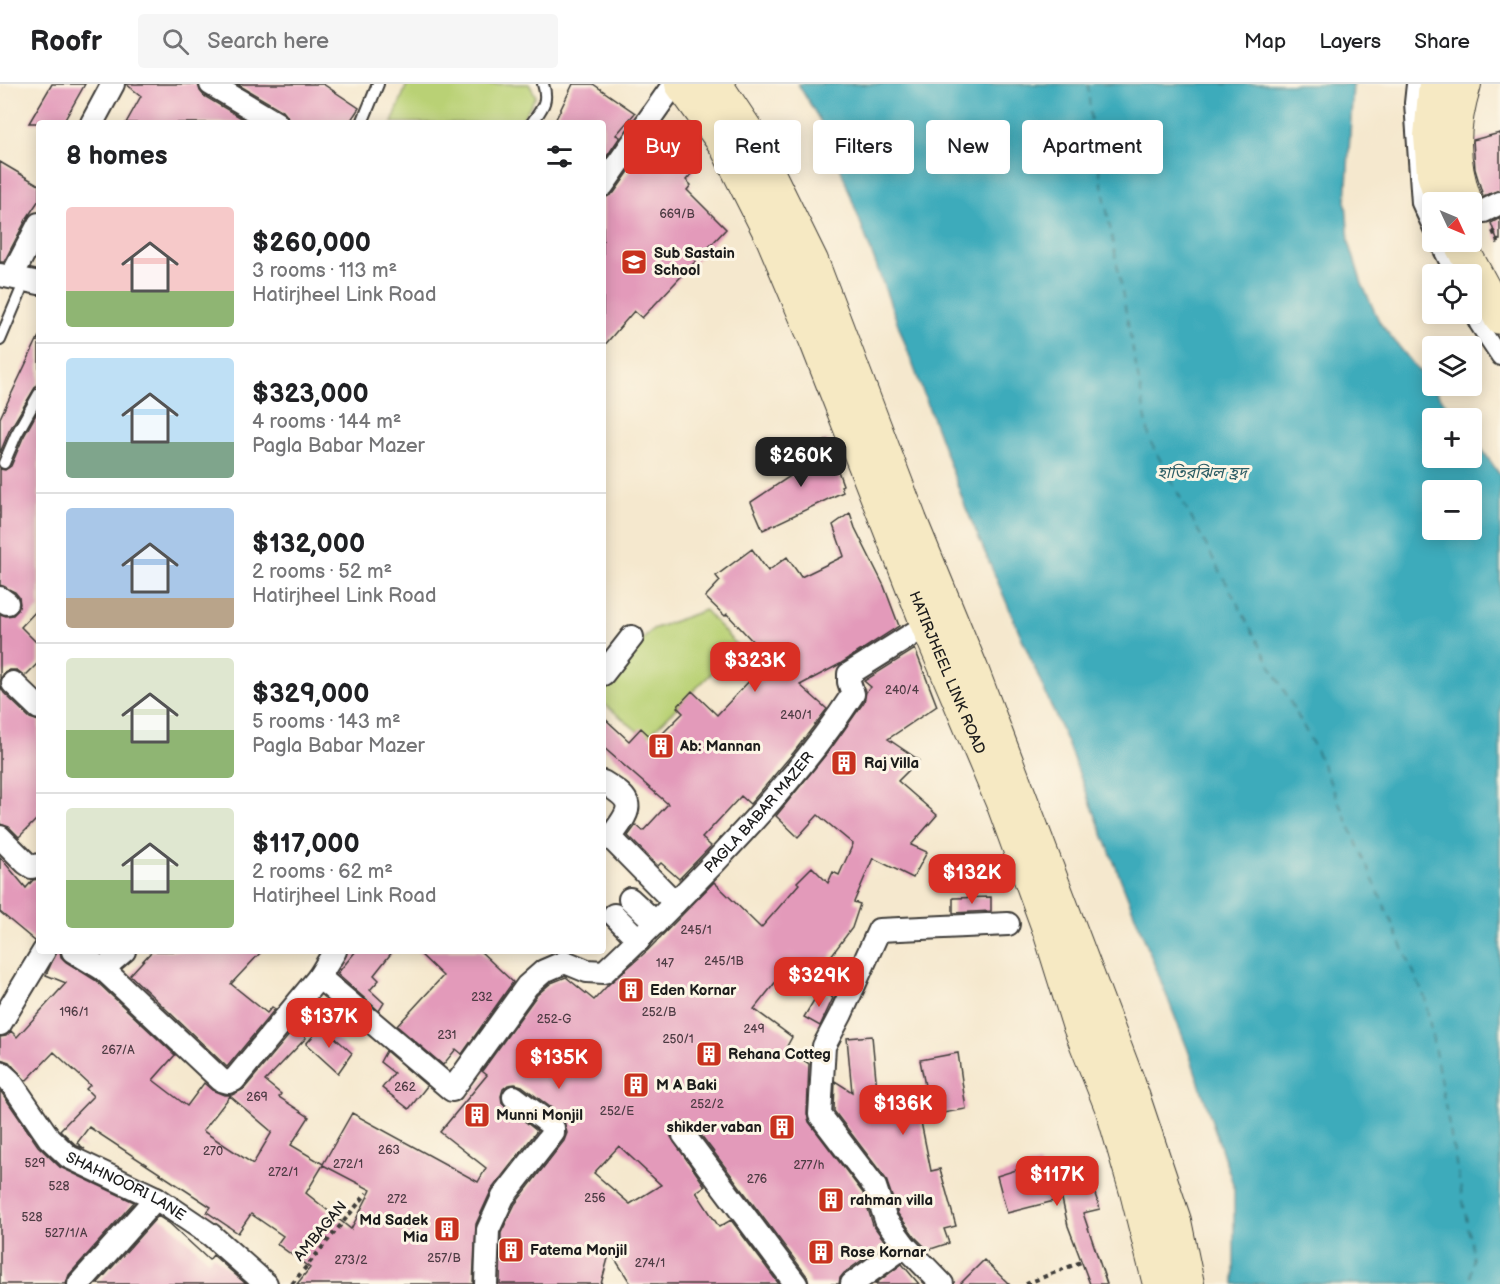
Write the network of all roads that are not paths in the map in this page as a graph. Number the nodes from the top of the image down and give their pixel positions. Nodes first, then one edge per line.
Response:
1 (113, 84) edge
2 (211, 84) edge
3 (378, 84) edge
4 (543, 84) edge
5 (674, 84) edge
6 (681, 84) edge
7 (700, 84) edge
8 (716, 84) edge
9 (1415, 84) edge
10 (1435, 84) edge
11 (1465, 84) edge
12 (94, 120) edge
13 (271, 120) edge
14 (363, 120) edge
15 (534, 120) edge
16 (606, 182) edge
17 (1439, 192) edge
18 (1470, 192) edge
19 (1422, 207) edge
20 (36, 232) edge
21 (1452, 252) edge
22 (1469, 264) edge
23 (1482, 275) edge
24 (19, 279) edge
25 (1500, 318) edge
26 (1478, 324) edge
27 (0, 339) edge
28 (1500, 357) edge
29 (36, 399) edge
30 (4, 463) dead end
31 (927, 625) junction
32 (632, 637) dead end
33 (606, 670) edge
34 (13, 683) dead end
35 (36, 705) edge
36 (606, 784) edge
37 (0, 837) edge
38 (32, 864) edge
39 (630, 899) dead end
40 (675, 903) junction
41 (614, 915) dead end
42 (656, 923) junction
43 (1008, 924) dead end
44 (639, 940) junction
45 (42, 954) edge
46 (78, 954) edge
47 (120, 954) edge
48 (333, 954) edge
49 (103, 969) junction
50 (319, 977) junction
51 (0, 1024) edge
52 (0, 1072) edge
53 (514, 1097) dead end
54 (684, 1135) dead end
55 (156, 1198) junction
56 (905, 1246) junction
57 (79, 1284) edge
58 (266, 1284) edge
59 (486, 1284) edge
60 (796, 1284) edge
61 (852, 1284) edge
62 (942, 1284) edge
63 (1152, 1284) edge
64 (1159, 1284) edge
65 (1188, 1284) edge

1 - 12 street
2 - 13 street
3 - 14 lane
4 - 15 lane
5 - 16 street
6 - 31 main road, HATIRJHEEL LINK ROAD
7 - 63 street
8 - 65 main road
9 - 19 street
10 - 17 main road
11 - 18 main road
20 - 24 street
21 - 22 street
23 - 25 main road
24 - 27 lane
26 - 28 street
29 - 30 lane
31 - 40 street, PAGLA BABAR MAZER
31 - 64 main road, HATIRJHEEL LINK ROAD
32 - 33 street
34 - 35 street
36 - 40 street
37 - 38 street
39 - 42 street
40 - 42 street, PAGLA BABAR MAZER
41 - 44 street
42 - 44 street, PAGLA BABAR MAZER
43 - 56 street
44 - 50 street, PAGLA BABAR MAZER
45 - 51 street
46 - 49 street
47 - 49 street
48 - 50 street
49 - 50 street
52 - 55 street, SHAHNOORI LANE
53 - 59 street
54 - 60 street
55 - 57 street
55 - 58 street, SHAHNOORI LANE
56 - 61 street
56 - 62 street

